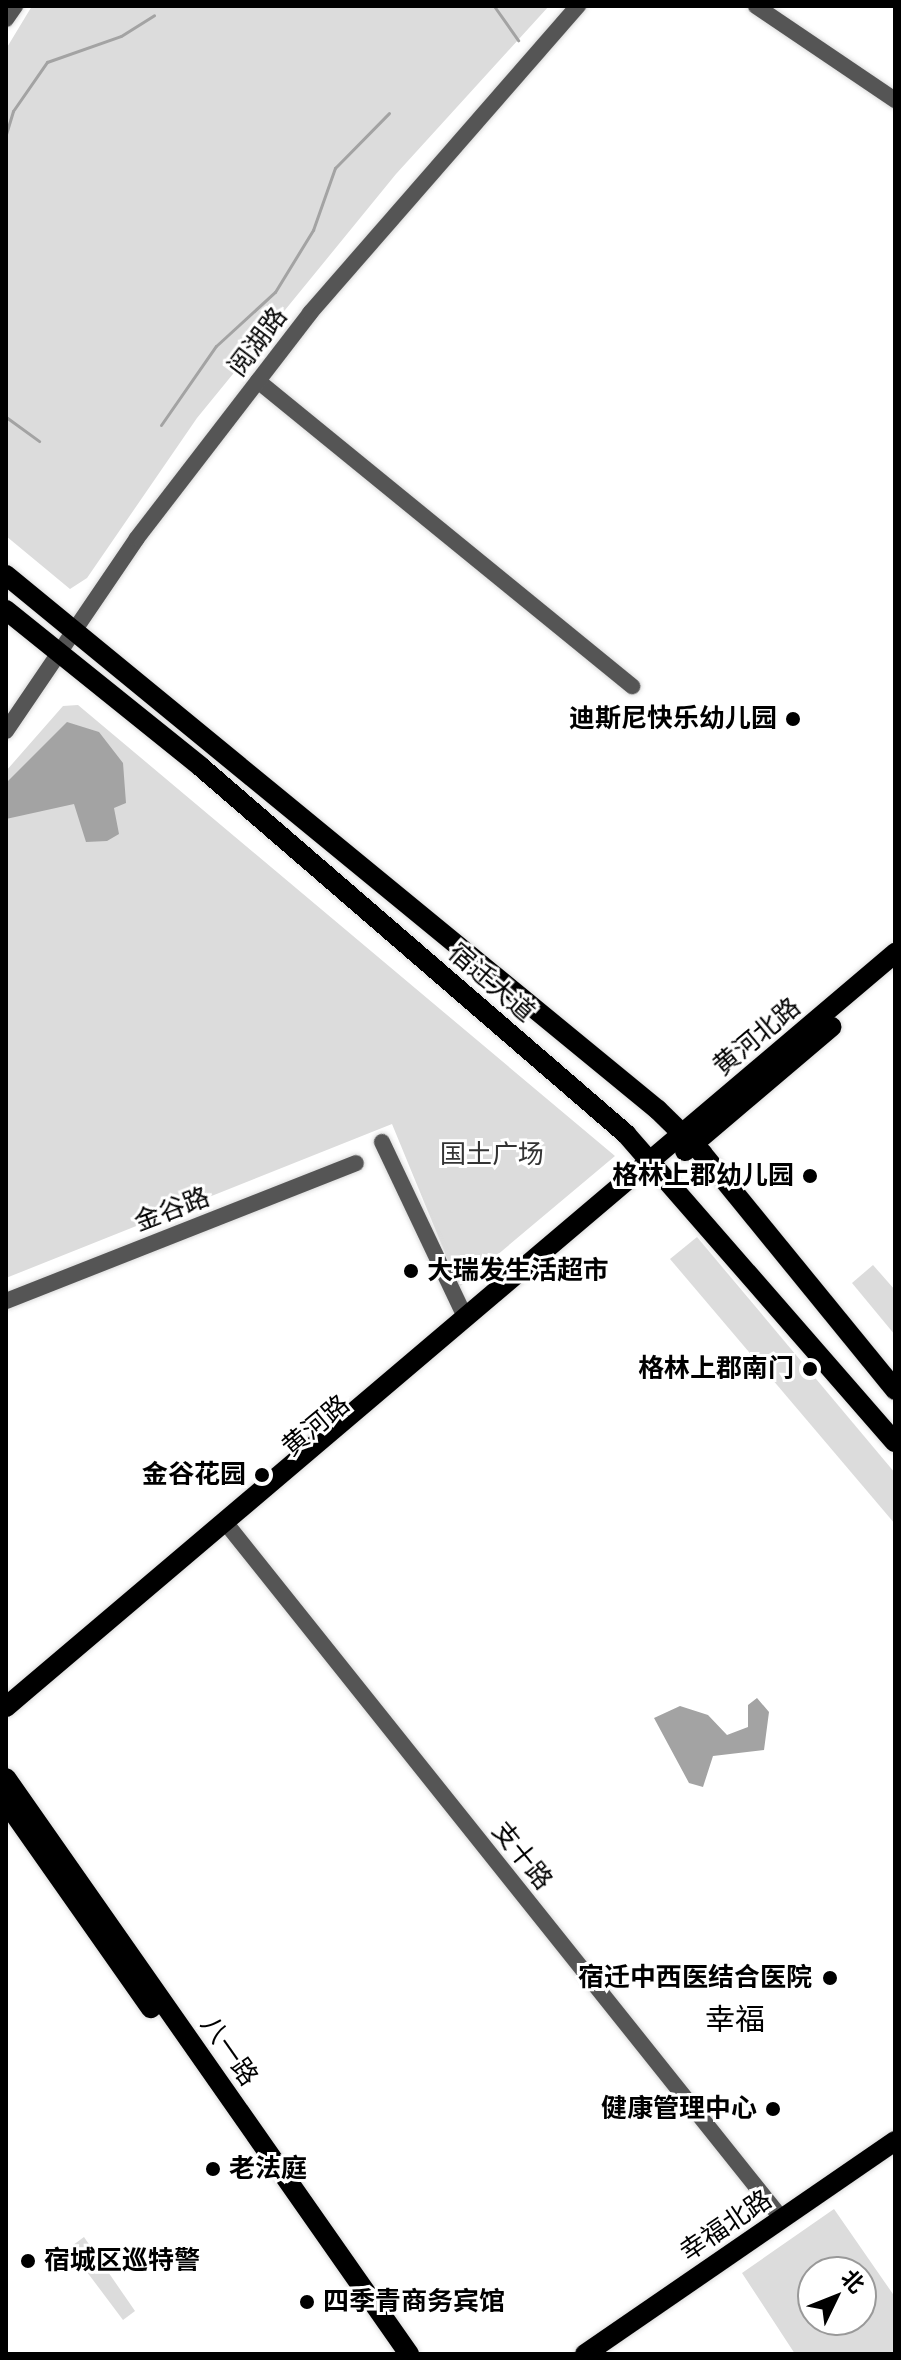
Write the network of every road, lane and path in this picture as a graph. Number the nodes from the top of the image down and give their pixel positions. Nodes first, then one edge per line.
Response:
1 (15, 6) edge
2 (578, 6) edge
3 (756, 6) edge
4 (6, 19) edge
5 (895, 100) edge
6 (258, 381) junction
7 (6, 575) edge
8 (6, 610) edge
9 (74, 632) junction
10 (60, 655) junction
11 (632, 686) dead end
12 (6, 731) edge
13 (895, 953) edge
14 (895, 971) edge
15 (689, 1139) junction
16 (382, 1142) dead end
17 (356, 1163) dead end
18 (656, 1164) junction
19 (6, 1301) edge
20 (465, 1317) junction
21 (895, 1390) edge
22 (895, 1442) edge
23 (228, 1527) junction
24 (6, 1707) edge
25 (6, 1724) edge
26 (6, 1778) edge
27 (6, 1802) edge
28 (895, 2141) edge
29 (895, 2155) edge
30 (782, 2219) junction
31 (396, 2354) edge
32 (409, 2354) edge
33 (585, 2354) edge
34 (609, 2354) edge

1 - 4 street
2 - 6 street, 阅湖路
3 - 5 street
6 - 9 street, 阅湖路
6 - 11 street
7 - 9 main road, 宿迁大道
8 - 10 main road, 宿迁大道
9 - 10 street, 阅湖路
9 - 15 main road, 宿迁大道
10 - 12 street, 阅湖路
10 - 18 main road, 宿迁大道
13 - 15 main road, 黄河北路
14 - 15 main road, 黄河北路
15 - 18 main road, 黄河北路
15 - 21 main road, 宿迁大道
16 - 20 street
17 - 19 street, 金谷路
18 - 20 main road, 黄河路
18 - 22 main road, 宿迁大道
18 - 23 main road, 黄河路
20 - 23 main road, 黄河路
23 - 24 main road, 黄河路
23 - 25 main road, 黄河路
23 - 30 street, 支十路
26 - 32 main road, 八一路
27 - 31 main road, 八一路
28 - 30 main road, 幸福北路
29 - 34 main road, 幸福北路
30 - 33 main road, 幸福北路

